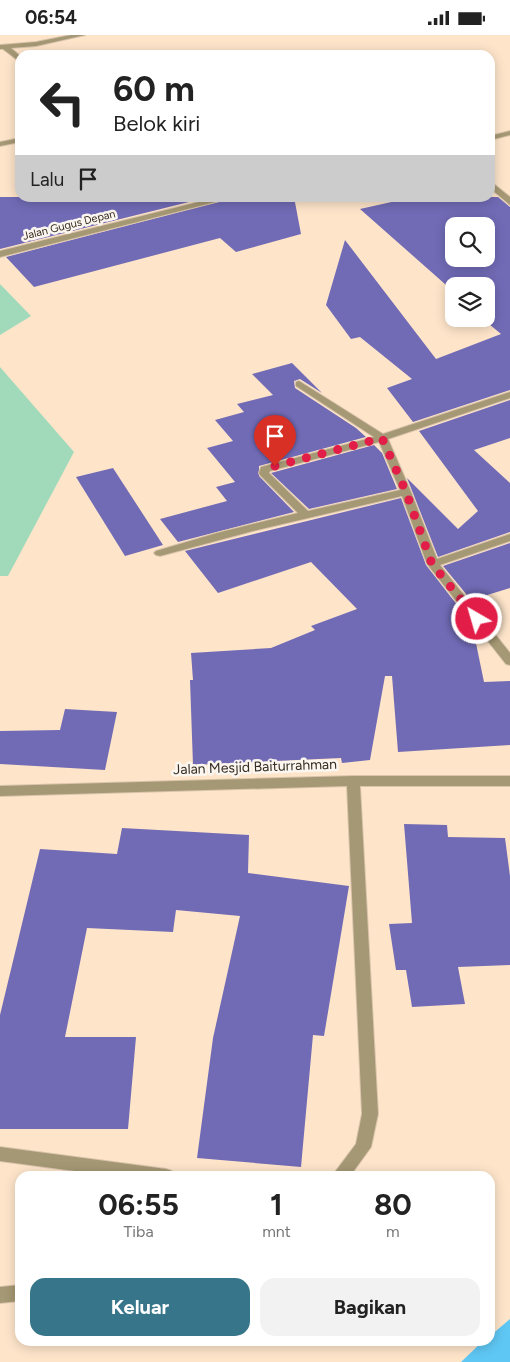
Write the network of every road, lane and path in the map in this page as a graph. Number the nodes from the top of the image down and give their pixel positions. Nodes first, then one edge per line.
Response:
1 (82, 35) edge
2 (2, 47) edge
3 (15, 56) edge
4 (510, 133) edge
5 (495, 137) edge
6 (15, 141) edge
7 (0, 144) edge
8 (495, 188) edge
9 (190, 202) edge
10 (210, 202) edge
11 (510, 202) edge
12 (194, 206) junction
13 (0, 254) edge
14 (299, 384) dead end
15 (510, 395) edge
16 (382, 438) junction
17 (406, 492) junction
18 (307, 516) junction
19 (510, 537) edge
20 (160, 553) dead end
21 (432, 564) junction
22 (510, 661) edge
23 (354, 781) junction
24 (510, 781) edge
25 (0, 791) edge
26 (0, 1154) edge
27 (117, 1171) edge
28 (344, 1171) edge
29 (15, 1294) edge
30 (0, 1295) edge

1 - 2 street
2 - 3 street
4 - 5 street
6 - 7 street
8 - 11 street
9 - 12 street
10 - 12 street, Jalan Gugus Depan
12 - 13 street, Jalan Gugus Depan
14 - 16 street
15 - 16 street
16 - 17 street
16 - 18 street
17 - 18 street
17 - 21 street
18 - 20 street
19 - 21 street
21 - 22 street
23 - 24 street, Jalan Mesjid Baiturrahman
23 - 25 street, Jalan Mesjid Baiturrahman
23 - 28 street
26 - 27 street
29 - 30 street

